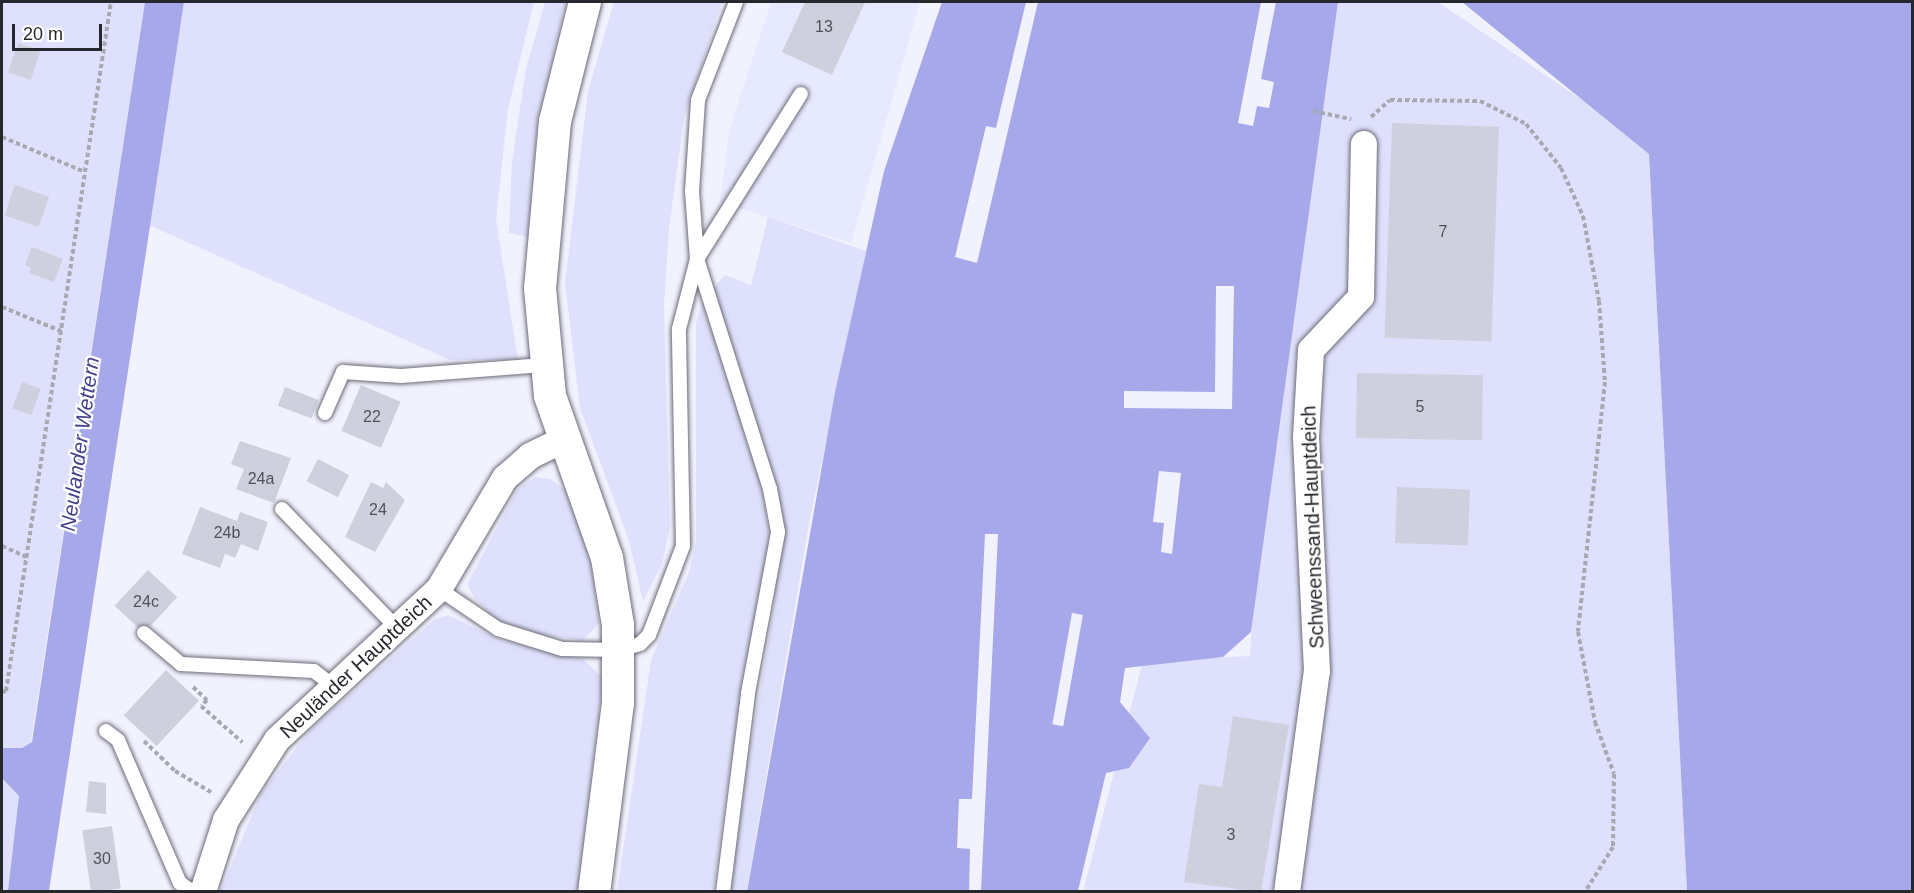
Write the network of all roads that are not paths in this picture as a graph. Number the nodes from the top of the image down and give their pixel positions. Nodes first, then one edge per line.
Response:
1 (585, 2) edge
2 (736, 2) edge
3 (801, 94) dead end
4 (1365, 133) road end
5 (697, 259) junction
6 (544, 365) junction
7 (325, 413) dead end
8 (563, 440) junction
9 (282, 509) dead end
10 (439, 589) junction
11 (399, 630) junction
12 (144, 633) dead end
13 (619, 650) junction
14 (333, 686) junction
15 (106, 731) dead end
16 (194, 891) edge
17 (202, 891) edge
18 (594, 891) edge
19 (723, 891) edge
20 (1287, 891) edge

1 - 6 street
2 - 5 lane
3 - 5 lane
4 - 20 street, Schweenssand-Hauptdeich
5 - 13 lane
5 - 19 lane
6 - 7 lane
6 - 8 street
8 - 10 street, Neuländer Hauptdeich
8 - 13 street
9 - 11 lane
10 - 11 street, Neuländer Hauptdeich
10 - 13 lane
11 - 14 street, Neuländer Hauptdeich
12 - 14 lane
13 - 18 street
14 - 17 street, Neuländer Hauptdeich
15 - 16 lane

